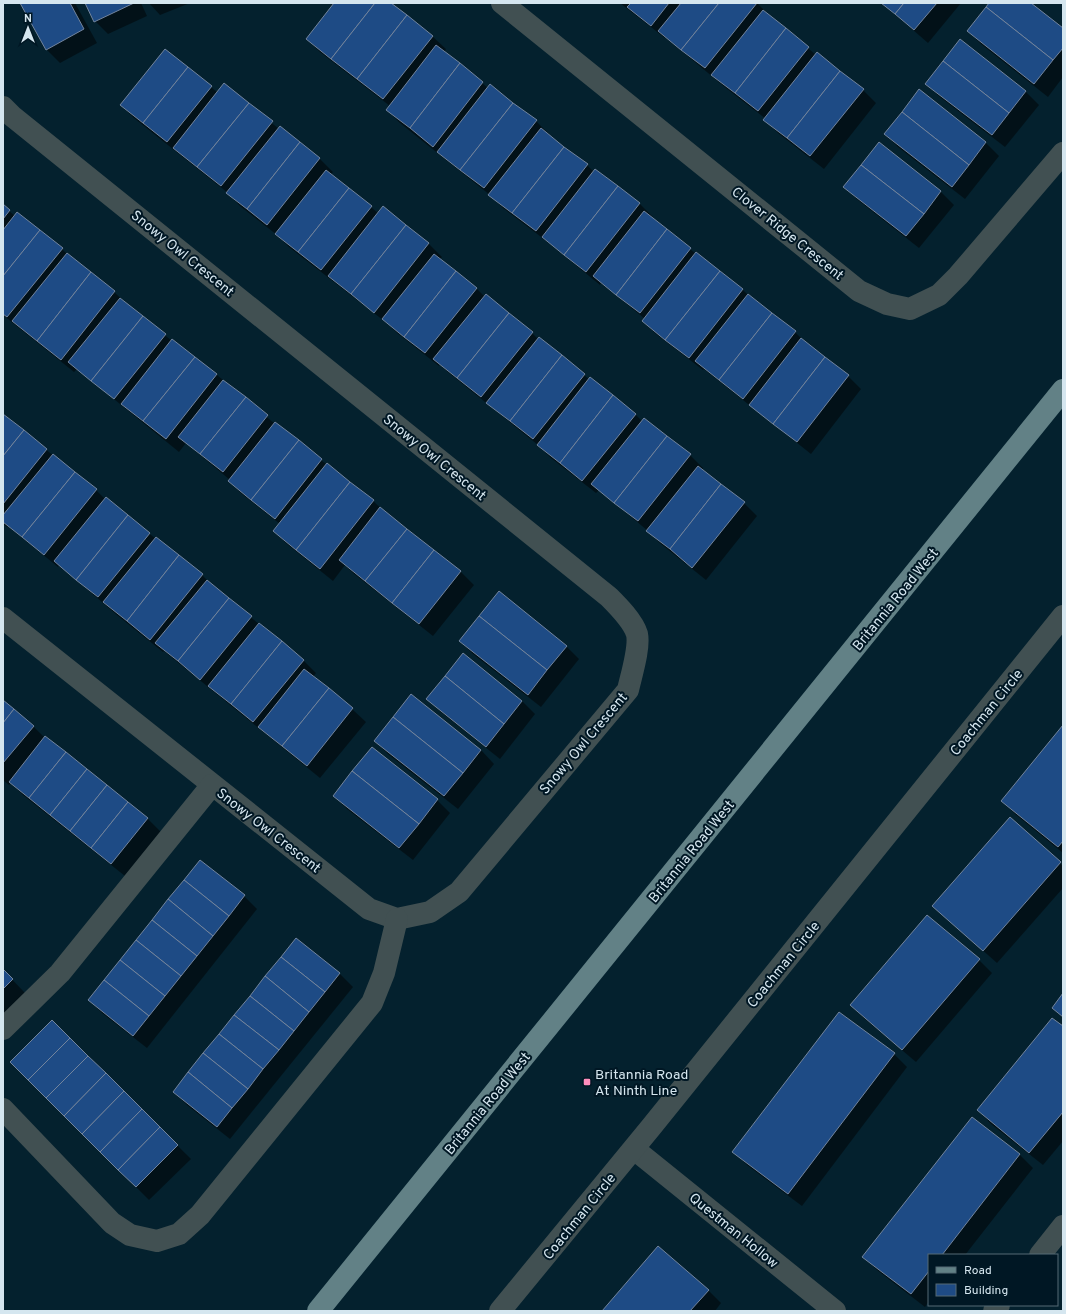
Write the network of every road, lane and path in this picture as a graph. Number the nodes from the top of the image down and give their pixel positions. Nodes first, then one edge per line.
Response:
1 (502, 3) edge
2 (3, 107) edge
3 (1063, 153) edge
4 (1063, 390) edge
5 (1063, 616) edge
6 (3, 618) edge
7 (212, 785) junction
8 (397, 919) junction
9 (3, 1029) edge
10 (3, 1109) edge
11 (634, 1149) junction
12 (1063, 1226) edge
13 (1041, 1254) edge
14 (318, 1311) edge
15 (500, 1311) edge
16 (835, 1311) edge

1 - 3 street, Clover Ridge Crescent
2 - 8 street, Snowy Owl Crescent
4 - 14 main road, Britannia Road West
5 - 11 street, Coachman Circle
6 - 7 street, Snowy Owl Crescent
7 - 8 street, Snowy Owl Crescent
7 - 9 street
8 - 10 street
11 - 15 street, Coachman Circle
11 - 16 street, Questman Hollow
12 - 13 street

